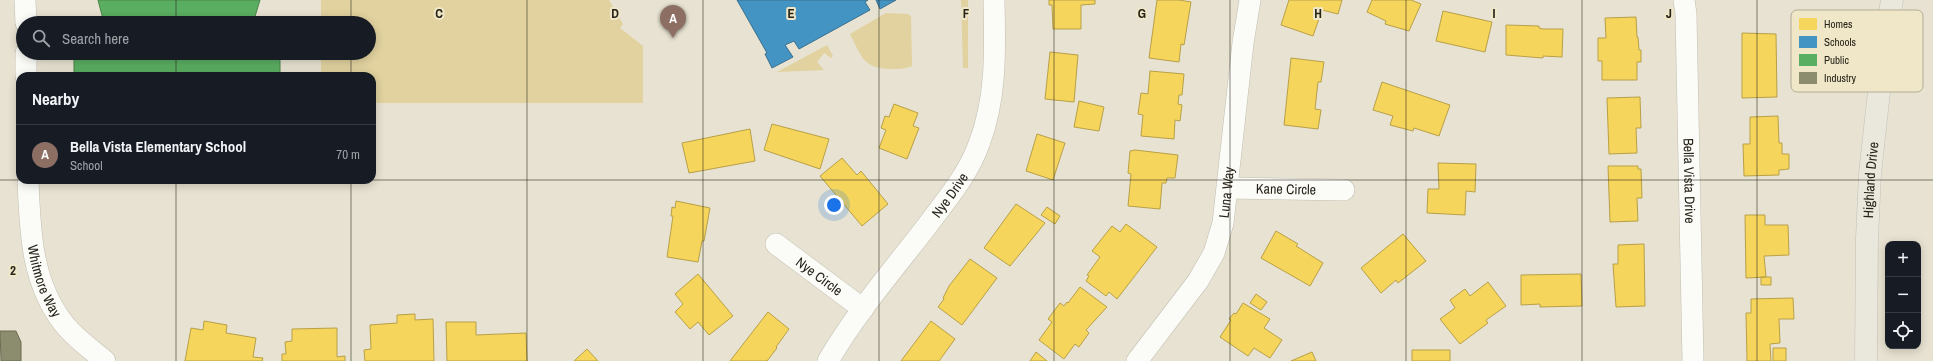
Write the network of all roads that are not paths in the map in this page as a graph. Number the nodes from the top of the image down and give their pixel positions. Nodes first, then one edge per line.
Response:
1 (25, 0) edge
2 (994, 0) edge
3 (1250, 0) edge
4 (1684, 0) edge
5 (1892, 0) edge
6 (1890, 10) edge
7 (26, 16) edge
8 (26, 60) edge
9 (26, 72) edge
10 (1879, 92) edge
11 (28, 184) edge
12 (1228, 188) junction
13 (1344, 190) dead end
14 (776, 244) dead end
15 (863, 309) junction
16 (1144, 359) edge
17 (105, 361) edge
18 (828, 361) edge
19 (1693, 361) edge
20 (1866, 361) edge

1 - 7 street
2 - 15 street, Nye Drive
3 - 12 street, Luna Way
4 - 19 street, Bella Vista Drive
5 - 6 main road, Highland Drive
8 - 9 street
10 - 20 main road, Highland Drive
11 - 17 street, Whitmore Way
12 - 13 street, Kane Circle
12 - 16 street, Luna Way
14 - 15 street, Nye Circle
15 - 18 street, Nye Drive

